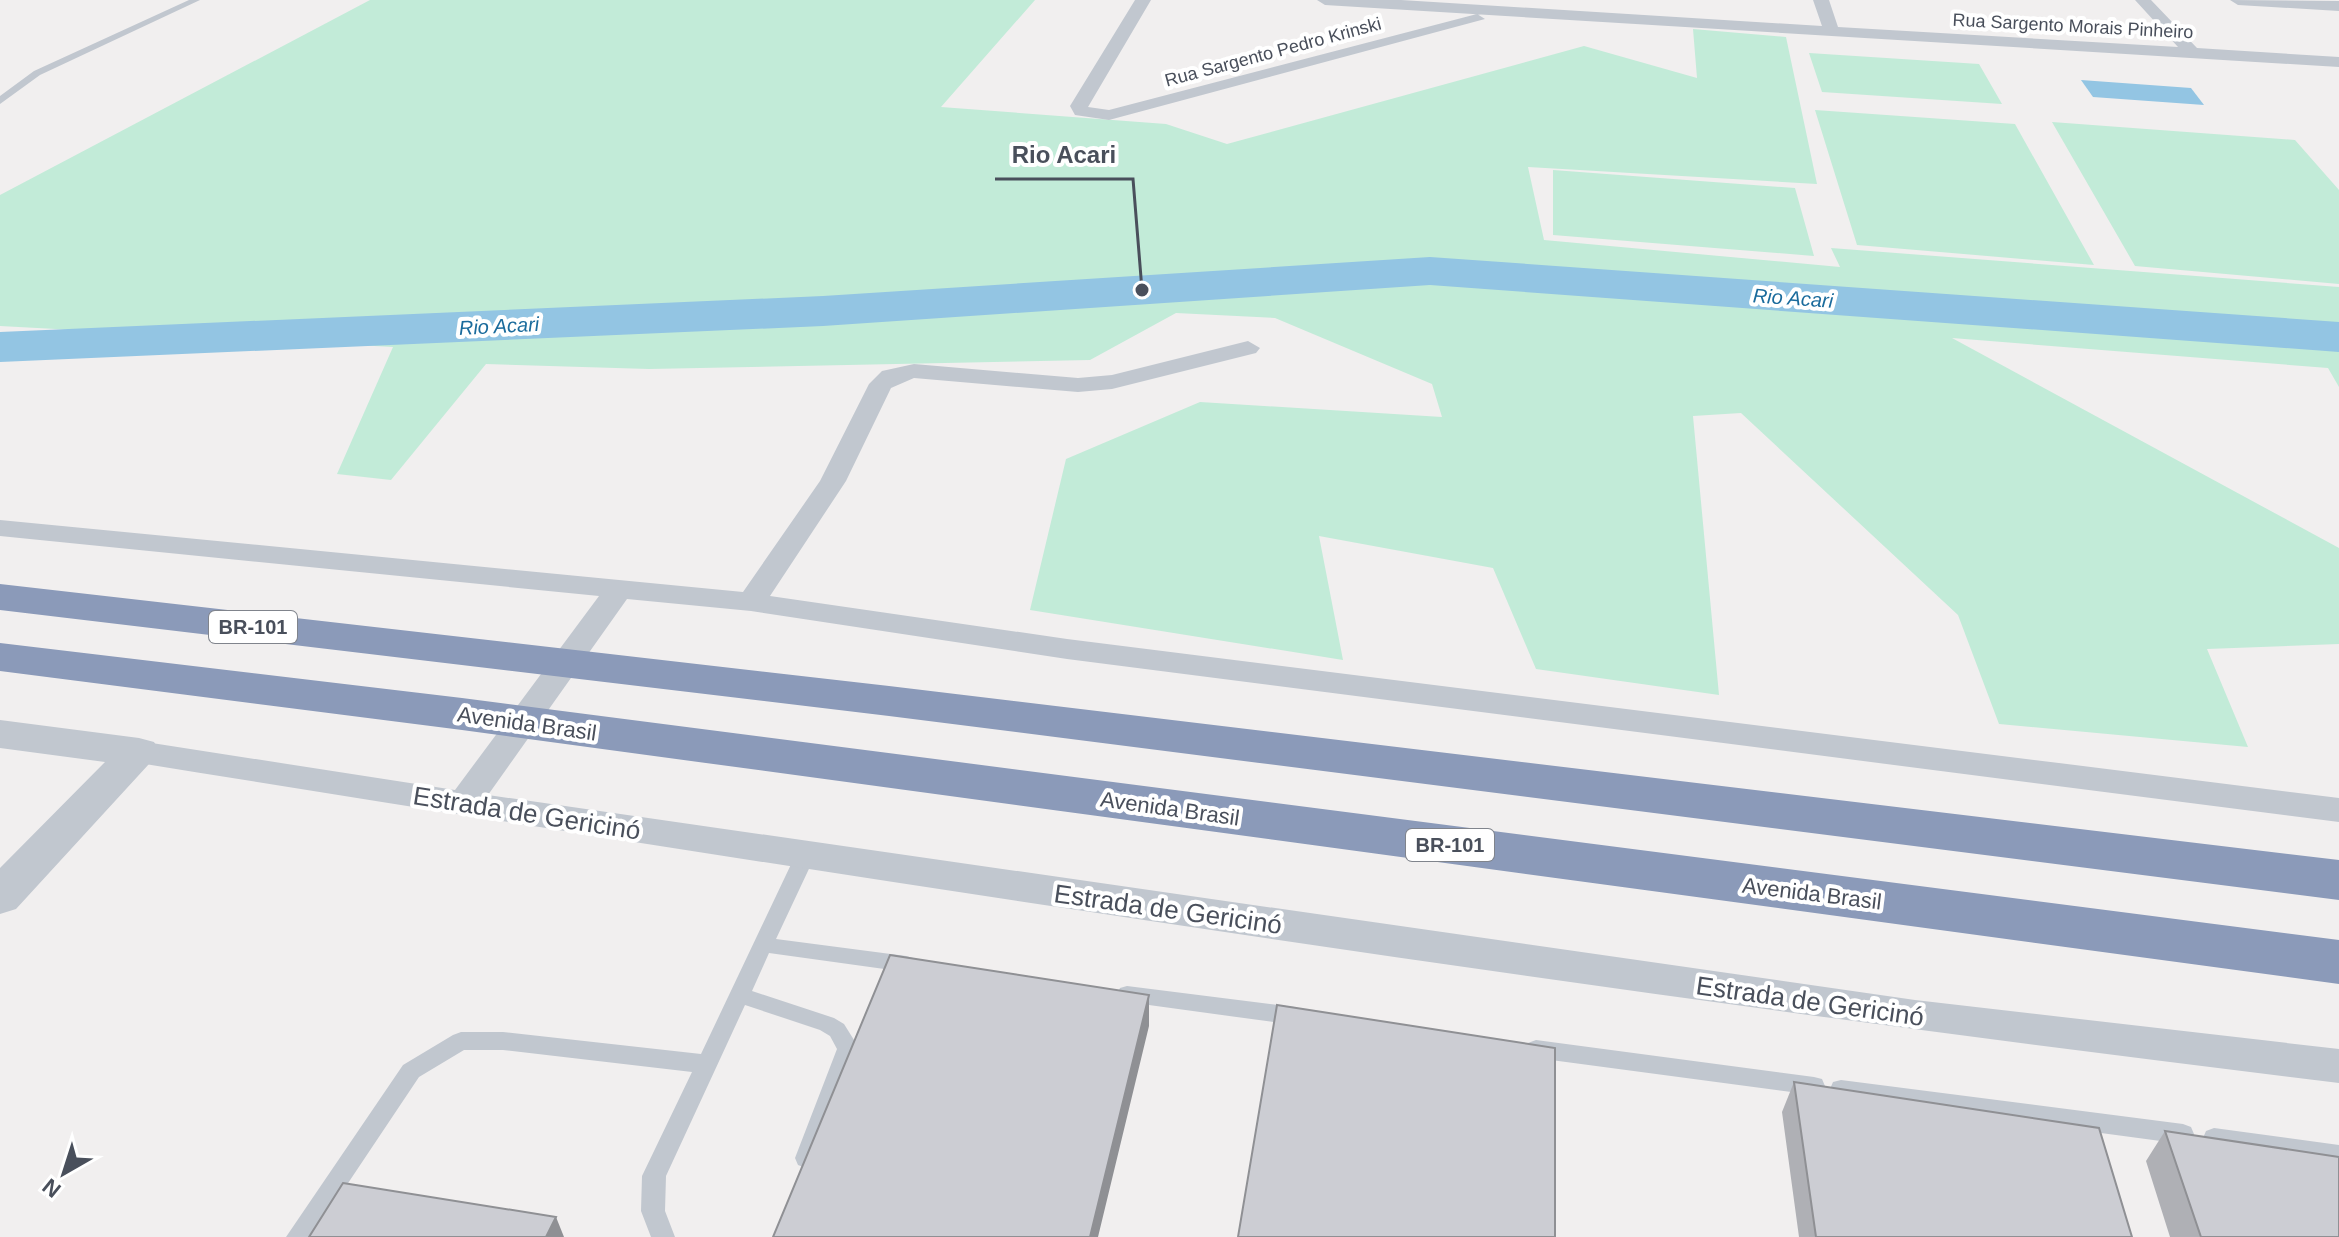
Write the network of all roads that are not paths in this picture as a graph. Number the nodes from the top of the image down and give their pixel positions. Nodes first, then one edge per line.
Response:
1 (196, 0) edge
2 (1143, 0) edge
3 (1325, 0) edge
4 (1821, 0) edge
5 (2143, 0) edge
6 (2238, 0) edge
7 (1474, 5) edge
8 (2339, 6) edge
9 (1503, 12) junction
10 (1832, 32) junction
11 (2192, 53) junction
12 (2339, 62) edge
13 (0, 101) edge
14 (1248, 348) dead end
15 (0, 528) edge
16 (620, 588) junction
17 (0, 597) edge
18 (751, 602) junction
19 (0, 657) edge
20 (0, 734) edge
21 (139, 752) junction
22 (464, 803) junction
23 (2339, 810) edge
24 (805, 856) junction
25 (2339, 880) edge
26 (0, 897) edge
27 (764, 945) junction
28 (2339, 962) edge
29 (921, 966) edge
30 (1110, 992) edge
31 (740, 995) junction
32 (1315, 1019) edge
33 (1520, 1047) edge
34 (705, 1064) junction
35 (2339, 1066) edge
36 (2339, 1155) edge
37 (798, 1179) edge
38 (298, 1237) edge
39 (663, 1237) edge

1 - 13 lane
2 - 9 street, Rua Sargento Pedro Krinski
3 - 7 street, Rua Sargento Morais Pinheiro
4 - 10 street
5 - 11 street
6 - 8 street
7 - 9 street, Rua Sargento Morais Pinheiro
9 - 10 street, Rua Sargento Morais Pinheiro
10 - 11 street, Rua Sargento Morais Pinheiro
11 - 12 street, Rua Sargento Morais Pinheiro
14 - 18 street
15 - 16 street
16 - 18 street
16 - 22 street
17 - 25 highway, BR-101
18 - 23 street
19 - 28 highway, Avenida Brasil / BR-101
20 - 21 street, Estrada de Gericinó
21 - 22 street, Estrada de Gericinó
21 - 26 street
22 - 24 street, Estrada de Gericinó
24 - 27 lane
24 - 35 street, Estrada de Gericinó
27 - 29 lane
27 - 31 lane
30 - 32 lane
31 - 34 lane
31 - 37 lane
33 - 36 lane
34 - 38 lane
34 - 39 lane

